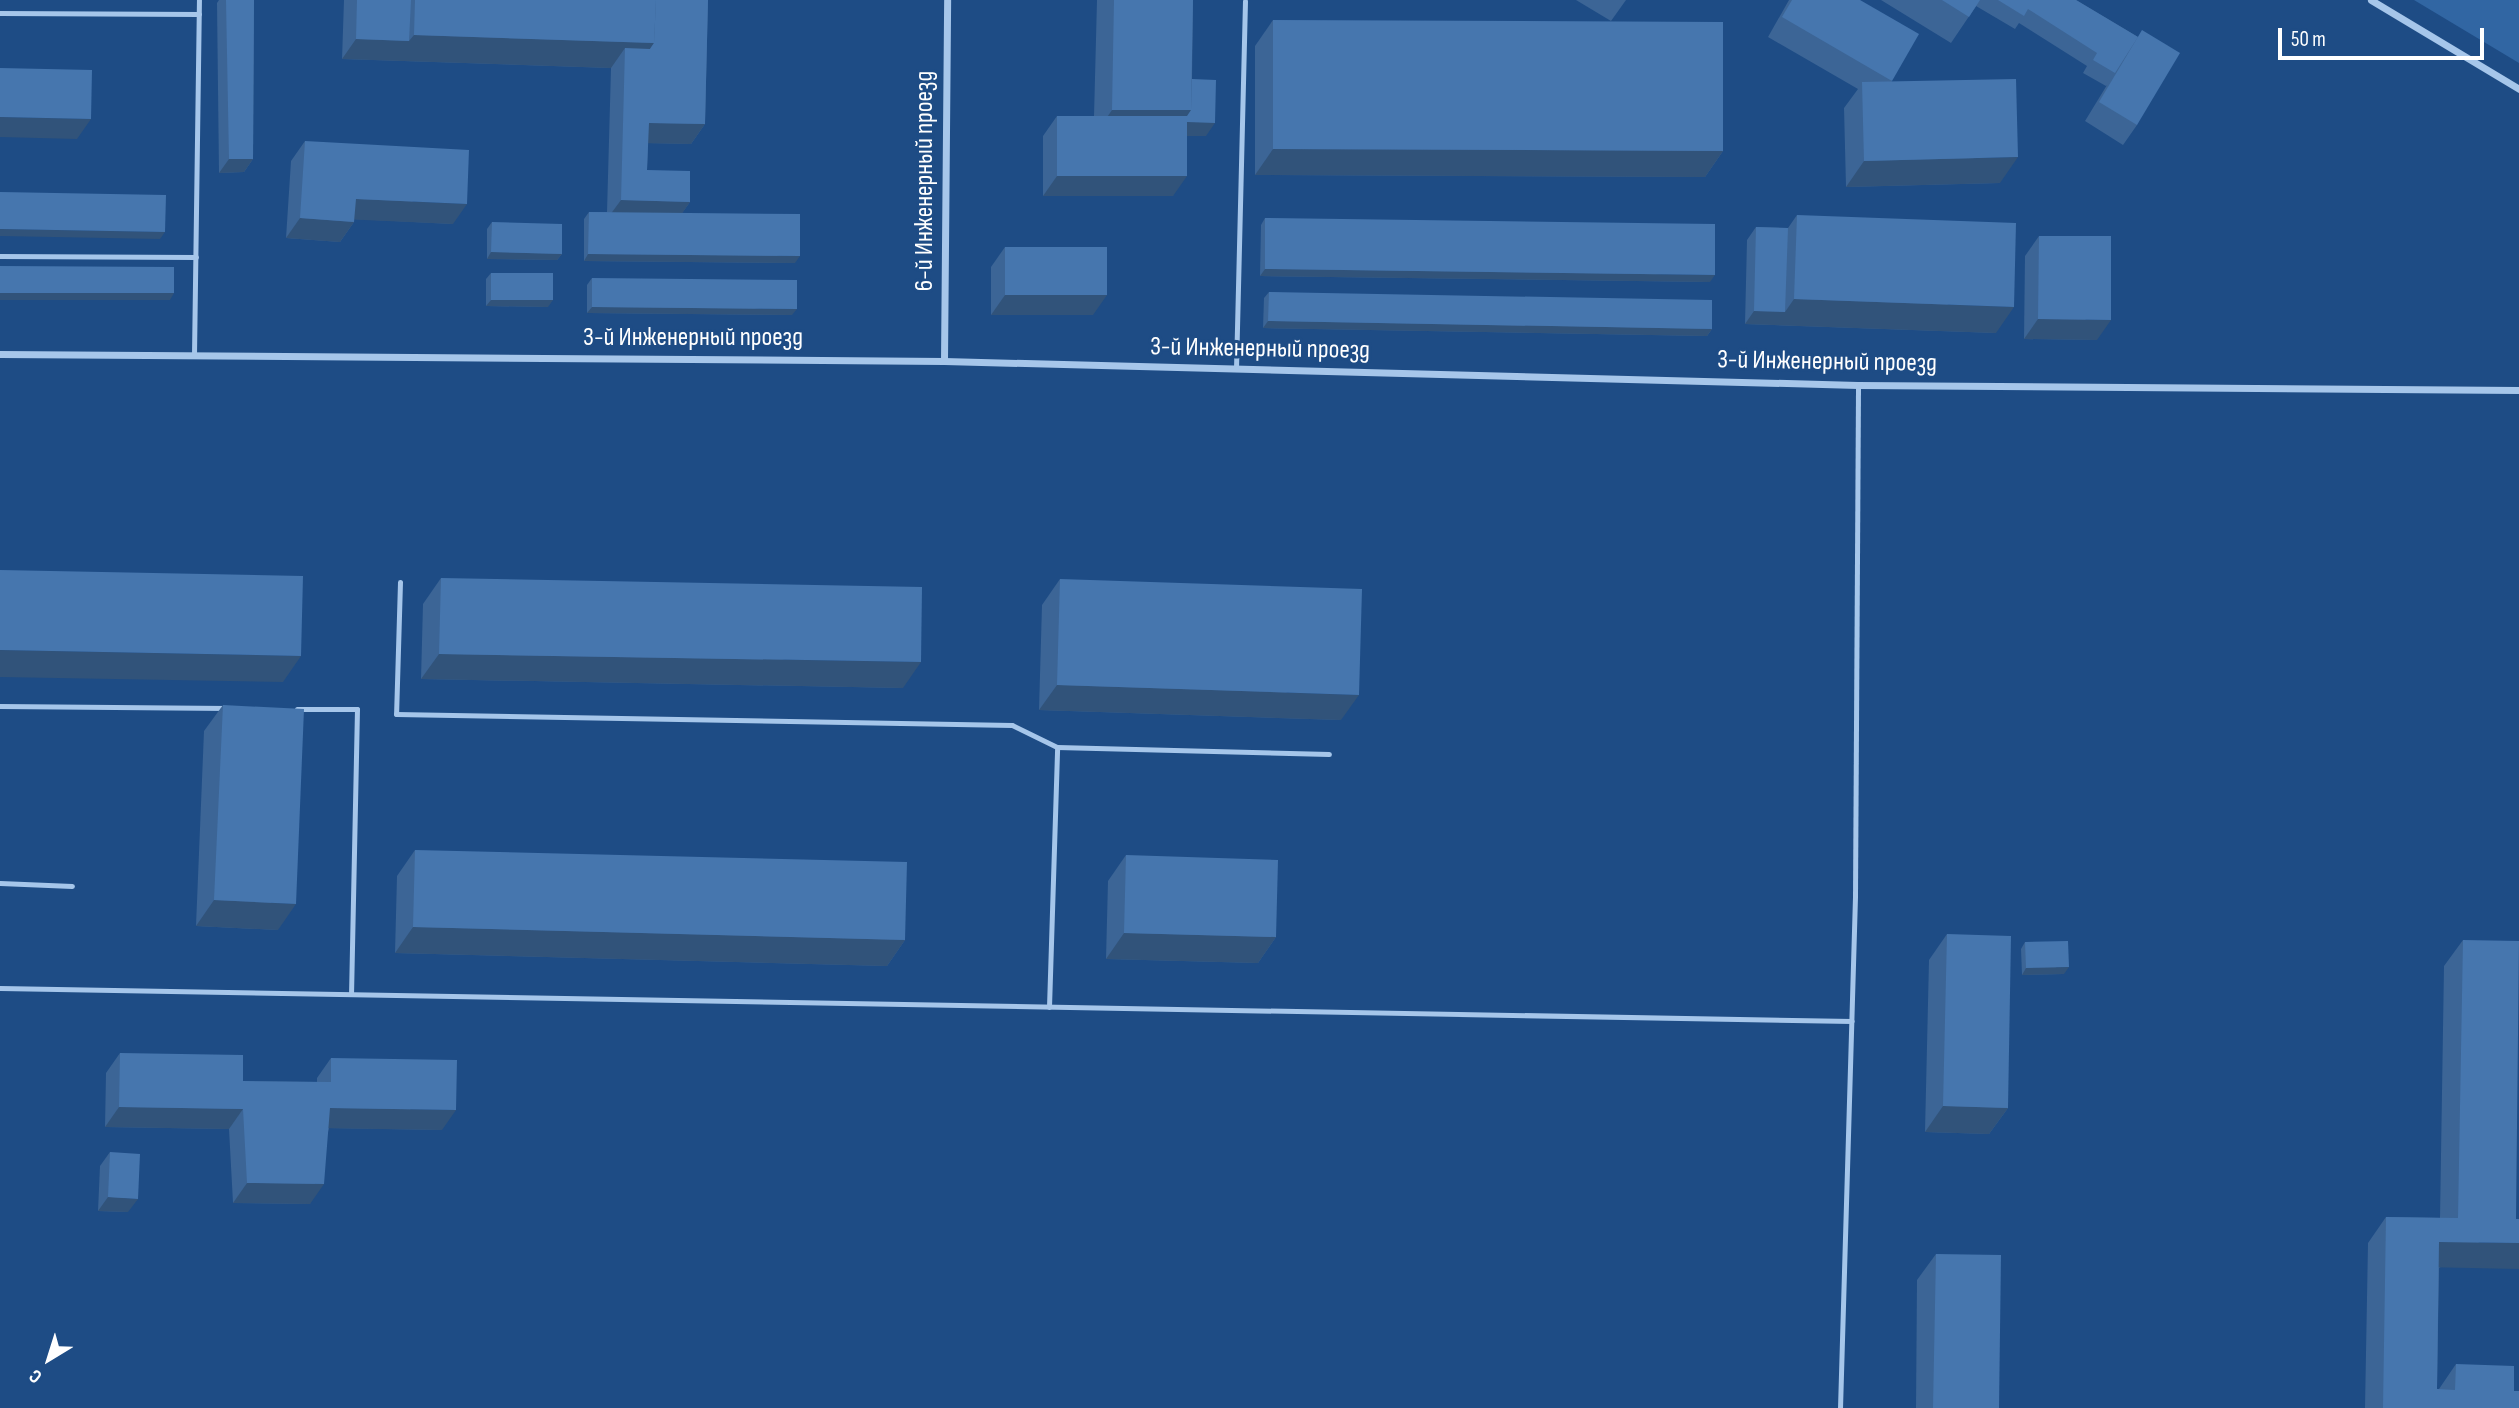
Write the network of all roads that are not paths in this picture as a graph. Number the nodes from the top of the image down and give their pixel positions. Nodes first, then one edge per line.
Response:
1 (199, 0) edge
2 (947, 0) edge
3 (2371, 0) edge
4 (1245, 1) edge
5 (0, 13) edge
6 (199, 15) junction
7 (2519, 89) edge
8 (0, 256) edge
9 (196, 257) junction
10 (0, 354) edge
11 (194, 355) junction
12 (944, 361) junction
13 (1236, 369) junction
14 (1858, 385) junction
15 (2519, 390) edge
16 (400, 583) dead end
17 (0, 706) edge
18 (233, 708) edge
19 (288, 709) edge
20 (1057, 747) junction
21 (1329, 754) dead end
22 (0, 883) edge
23 (72, 886) dead end
24 (0, 988) edge
25 (351, 994) junction
26 (1049, 1007) junction
27 (1852, 1021) junction
28 (1840, 1408) edge

1 - 6 lane
2 - 12 street, 6-й Инженерный проезд
3 - 7 street
4 - 13 lane
5 - 6 lane
6 - 9 lane
8 - 9 lane
9 - 11 lane
10 - 11 street, 3-й Инженерный проезд
11 - 12 street, 3-й Инженерный проезд
12 - 13 street, 3-й Инженерный проезд
13 - 14 street, 3-й Инженерный проезд
14 - 15 street, 3-й Инженерный проезд
14 - 27 lane
16 - 20 lane
17 - 18 lane
19 - 25 lane
20 - 21 lane
20 - 26 lane
22 - 23 lane
24 - 25 lane
25 - 26 lane
26 - 27 lane
27 - 28 lane

